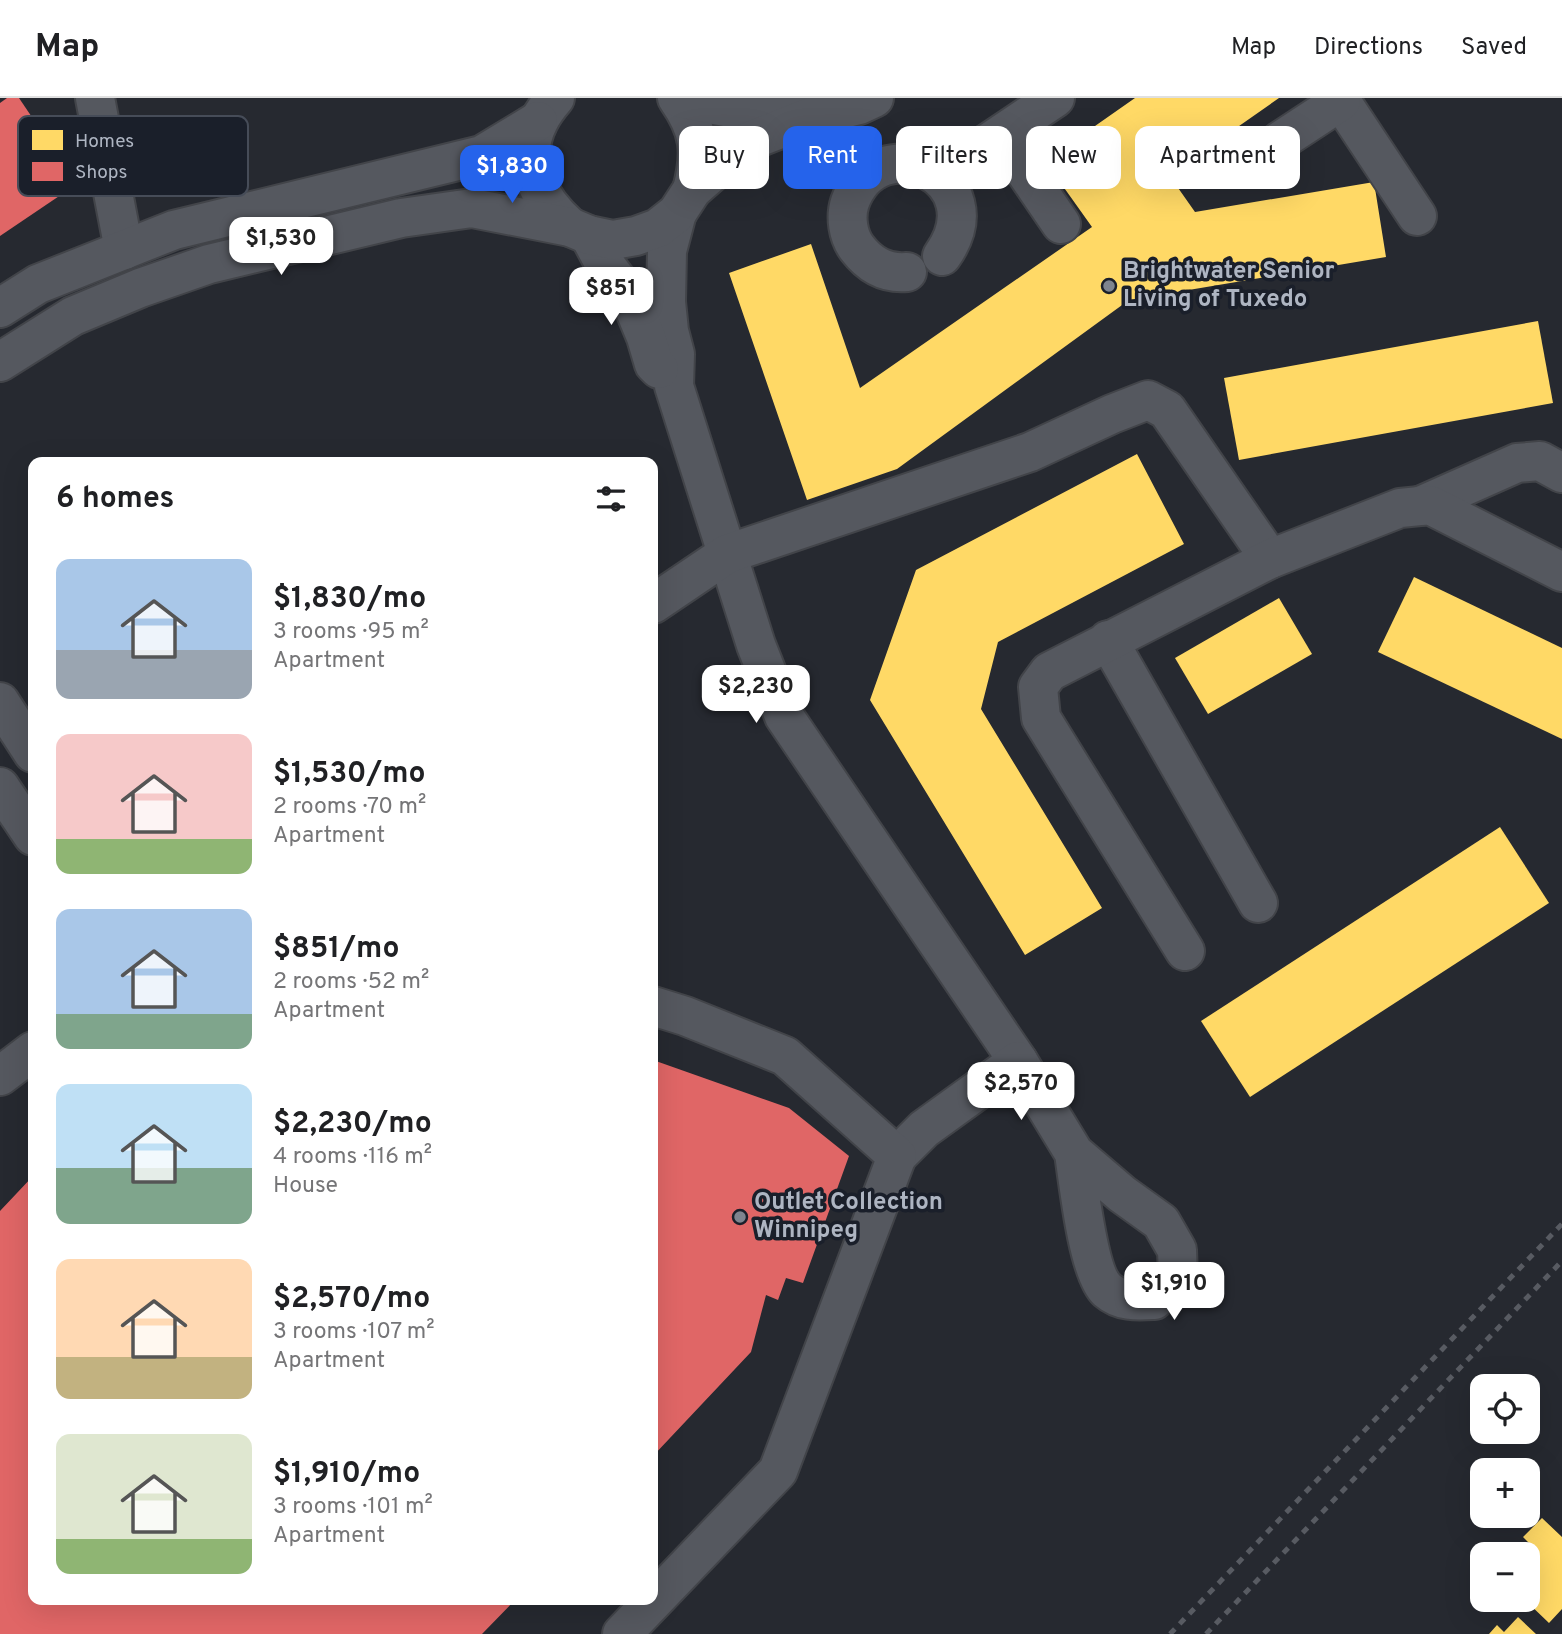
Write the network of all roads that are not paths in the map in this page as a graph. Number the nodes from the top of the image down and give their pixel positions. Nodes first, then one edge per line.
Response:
1 (94, 98) edge
2 (678, 98) edge
3 (874, 98) edge
4 (1055, 98) edge
5 (1340, 99) edge
6 (546, 110) edge
7 (98, 116) edge
8 (813, 116) junction
9 (1300, 127) edge
10 (1012, 128) edge
11 (1012, 152) edge
12 (896, 164) edge
13 (949, 189) edge
14 (113, 196) edge
15 (684, 202) junction
16 (1417, 216) dead end
17 (1061, 225) dead end
18 (580, 231) junction
19 (124, 250) junction
20 (942, 256) dead end
21 (907, 272) dead end
22 (0, 308) edge
23 (0, 362) edge
24 (674, 386) junction
25 (1562, 472) edge
26 (1420, 506) junction
27 (727, 554) junction
28 (1270, 559) junction
29 (1562, 572) edge
30 (658, 601) edge
31 (1108, 640) junction
32 (0, 702) edge
33 (28, 744) edge
34 (28, 755) edge
35 (0, 774) edge
36 (0, 787) edge
37 (28, 829) edge
38 (1258, 903) dead end
39 (1185, 951) dead end
40 (658, 1008) edge
41 (28, 1055) edge
42 (1018, 1061) junction
43 (0, 1076) edge
44 (1074, 1153) dead end
45 (897, 1156) junction
46 (658, 1596) edge
47 (650, 1605) edge
48 (622, 1634) edge

1 - 7 street
2 - 8 street
2 - 15 street
3 - 8 street
4 - 10 street
5 - 9 street
5 - 16 street
6 - 18 street
6 - 19 street
8 - 15 street
11 - 17 street
12 - 21 street
13 - 20 street
14 - 19 street
15 - 18 street
15 - 24 street
18 - 23 street
18 - 24 street
19 - 22 street
24 - 27 street
25 - 26 street
26 - 28 street
26 - 29 street
27 - 28 street
27 - 30 street
27 - 42 street
28 - 31 street
31 - 38 street
31 - 39 street
32 - 33 street
34 - 35 street
36 - 37 street
40 - 45 street
41 - 43 street
42 - 44 street
42 - 45 street
45 - 46 street
47 - 48 street

